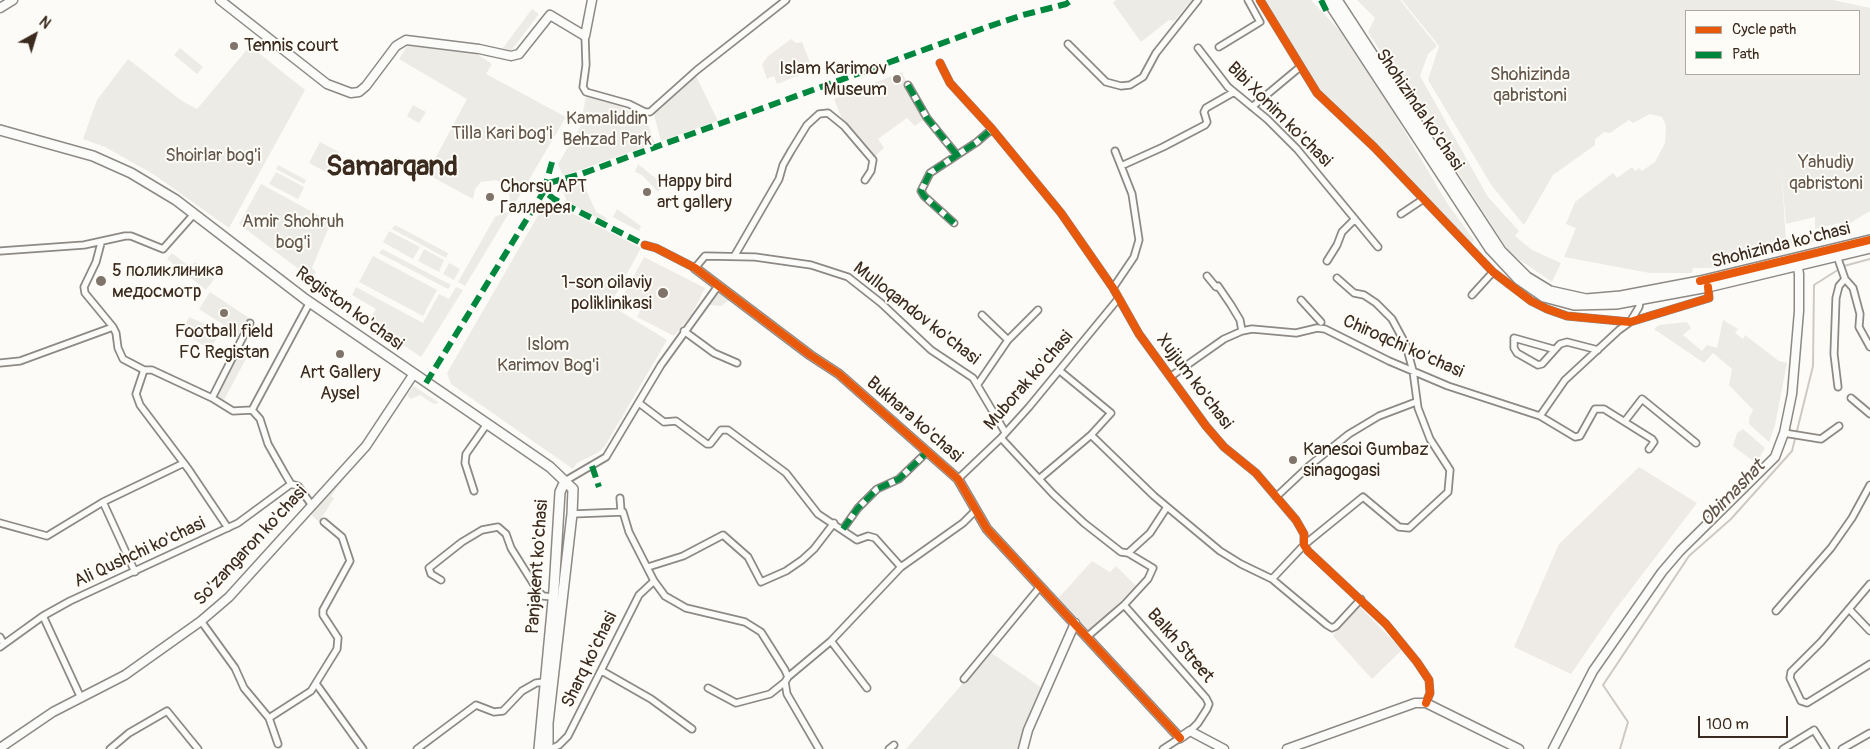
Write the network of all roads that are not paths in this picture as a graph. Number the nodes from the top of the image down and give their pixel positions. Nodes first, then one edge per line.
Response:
1 (13, 0) edge
2 (220, 0) edge
3 (592, 0) edge
4 (786, 0) edge
5 (1198, 0) edge
6 (1248, 0) edge
7 (1260, 0) edge
8 (1327, 0) edge
9 (1337, 0) edge
10 (0, 8) edge
11 (585, 36) junction
12 (1068, 44) dead end
13 (1219, 47) dead end
14 (1198, 48) dead end
15 (940, 64) dead end
16 (1300, 67) junction
17 (908, 85) dead end
18 (1234, 92) junction
19 (1252, 108) junction
20 (992, 129) junction
21 (0, 130) edge
22 (1115, 151) dead end
23 (957, 155) junction
24 (1121, 166) junction
25 (865, 180) dead end
26 (1422, 200) junction
27 (194, 214) junction
28 (1401, 214) dead end
29 (1355, 219) junction
30 (954, 223) dead end
31 (1870, 240) edge
32 (101, 243) junction
33 (645, 245) dead end
34 (1378, 248) dead end
35 (1870, 248) edge
36 (0, 251) edge
37 (735, 255) junction
38 (1838, 260) junction
39 (1327, 261) dead end
40 (1797, 262) junction
41 (695, 268) junction
42 (1493, 272) junction
43 (1207, 276) dead end
44 (1337, 278) dead end
45 (1844, 278) junction
46 (718, 286) junction
47 (1113, 288) junction
48 (1708, 288) junction
49 (1680, 293) junction
50 (1472, 295) dead end
51 (1118, 299) junction
52 (1301, 300) dead end
53 (1640, 300) junction
54 (310, 302) junction
55 (1684, 306) junction
56 (1038, 310) dead end
57 (982, 315) dead end
58 (1321, 322) dead end
59 (1630, 322) junction
60 (250, 323) dead end
61 (113, 327) junction
62 (684, 331) junction
63 (1242, 331) junction
64 (1008, 340) junction
65 (1870, 347) edge
66 (1553, 349) junction
67 (1598, 350) junction
68 (0, 363) edge
69 (736, 363) dead end
70 (144, 370) junction
71 (1060, 371) junction
72 (1413, 371) junction
73 (414, 375) junction
74 (1170, 377) junction
75 (978, 384) junction
76 (1838, 387) dead end
77 (212, 398) junction
78 (1851, 398) dead end
79 (1416, 402) junction
80 (639, 403) junction
81 (252, 410) junction
82 (1870, 414) edge
83 (1540, 416) junction
84 (1625, 421) junction
85 (487, 424) junction
86 (1839, 426) dead end
87 (1784, 433) junction
88 (1003, 435) junction
89 (1091, 435) junction
90 (1696, 443) dead end
91 (1649, 449) dead end
92 (927, 452) junction
93 (184, 463) junction
94 (958, 479) junction
95 (1039, 479) junction
96 (565, 481) junction
97 (291, 484) junction
98 (1870, 485) edge
99 (474, 491) dead end
100 (620, 498) dead end
101 (1276, 498) junction
102 (103, 502) junction
103 (311, 504) junction
104 (1167, 507) junction
105 (621, 511) junction
106 (975, 511) junction
107 (572, 514) junction
108 (0, 522) edge
109 (324, 522) dead end
110 (834, 523) junction
111 (228, 528) junction
112 (843, 529) junction
113 (1304, 545) junction
114 (1128, 553) junction
115 (901, 566) junction
116 (648, 567) junction
117 (135, 572) junction
118 (1272, 579) junction
119 (441, 580) dead end
120 (654, 581) junction
121 (1870, 584) edge
122 (1039, 588) junction
123 (553, 597) junction
124 (1361, 599) junction
125 (1124, 605) junction
126 (1849, 609) junction
127 (1776, 611) dead end
128 (43, 616) junction
129 (201, 621) junction
130 (1075, 623) junction
131 (1870, 631) edge
132 (1088, 636) junction
133 (0, 637) edge
134 (831, 641) junction
135 (2, 646) edge
136 (1870, 664) edge
137 (602, 670) junction
138 (964, 679) dead end
139 (786, 680) junction
140 (545, 682) junction
141 (317, 685) junction
142 (708, 688) dead end
143 (867, 688) dead end
144 (81, 698) junction
145 (1426, 703) junction
146 (269, 718) junction
147 (692, 729) dead end
148 (1190, 731) junction
149 (1870, 733) edge
150 (1180, 738) junction
151 (278, 744) dead end
152 (0, 748) edge
153 (110, 749) edge
154 (198, 749) edge
155 (363, 749) edge
156 (417, 749) edge
157 (539, 749) edge
158 (550, 749) edge
159 (819, 749) edge
160 (1023, 749) edge
161 (1162, 749) edge
162 (1224, 749) edge
163 (1287, 749) edge
164 (1519, 749) edge
165 (1553, 749) edge
166 (1783, 749) edge
167 (1826, 749) edge
168 (1842, 749) edge

1 - 10 street
2 - 11 street
3 - 11 street
4 - 11 street
5 - 12 street
6 - 13 street
7 - 16 street
8 - 53 main road, Shohizinda ko'chasi
9 - 40 main road, Shohizinda ko'chasi
14 - 18 street, Bibi Xonim ko'chasi
15 - 20 street, Xujjum ko'chasi
16 - 19 street
16 - 26 street
17 - 23 street
18 - 19 street, Bibi Xonim ko'chasi
18 - 24 street
19 - 29 street, Bibi Xonim ko'chasi
20 - 23 street
20 - 47 street, Xujjum ko'chasi
21 - 27 main road, Registon ko'chasi
22 - 24 street
23 - 30 street
24 - 47 street
25 - 37 street
26 - 28 street
26 - 42 street
27 - 32 street
27 - 54 main road, Registon ko'chasi
29 - 34 street, Bibi Xonim ko'chasi
29 - 39 street
31 - 40 main road, Shohizinda ko'chasi
32 - 36 street
32 - 61 street
33 - 41 street
35 - 38 main road, Shohizinda ko'chasi
37 - 41 street, Mulloqandov ko'chasi
37 - 75 street, Mulloqandov ko'chasi
38 - 40 main road, Shohizinda ko'chasi
38 - 45 street
40 - 48 main road, Shohizinda ko'chasi
40 - 87 street
41 - 46 street, Bukhara ko'chasi
42 - 50 street
42 - 59 street
43 - 63 street
44 - 72 street
45 - 65 street
45 - 76 street
46 - 62 street
46 - 92 street, Bukhara ko'chasi
47 - 51 street, Xujjum ko'chasi
48 - 49 main road, Shohizinda ko'chasi
48 - 55 street
49 - 53 main road, Shohizinda ko'chasi
49 - 55 street
51 - 71 street, Muborak ko'chasi
51 - 74 street, Xujjum ko'chasi
52 - 58 street
53 - 59 street
54 - 73 main road, Registon ko'chasi
54 - 81 street
55 - 59 street
56 - 64 street
57 - 64 street
59 - 67 street
60 - 77 street
61 - 68 street
61 - 70 street
62 - 69 street
62 - 80 street
63 - 72 street, Chiroqchi ko'chasi
63 - 74 street, Chiroqchi ko'chasi
64 - 75 street
66 - 66 street
66 - 67 street
67 - 83 street
70 - 77 street
70 - 93 street
71 - 88 street, Muborak ko'chasi
71 - 89 street
72 - 79 street
72 - 83 street, Chiroqchi ko'chasi
73 - 85 main road, Registon ko'chasi
73 - 103 street, So'zangaron ko'chasi
74 - 101 street, Xujjum ko'chasi
75 - 88 street, Mulloqandov ko'chasi
77 - 81 street
78 - 82 street
79 - 101 street
79 - 113 street
80 - 96 street
80 - 110 street
81 - 97 street
83 - 84 street, Chiroqchi ko'chasi
84 - 90 street
84 - 91 street
85 - 96 main road, Registon ko'chasi
85 - 99 street
86 - 87 street
87 - 165 street
88 - 94 street, Muborak ko'chasi
88 - 95 street, Mulloqandov ko'chasi
89 - 95 street
89 - 104 street
92 - 94 street, Bukhara ko'chasi
92 - 112 street
93 - 102 street
93 - 111 street
94 - 106 street, Bukhara ko'chasi
95 - 114 street, Mulloqandov ko'chasi
96 - 107 main road, Panjakent ko'chasi
96 - 123 main road, Panjakent ko'chasi
97 - 103 street
97 - 111 street, Ali Qushchi ko'chasi
98 - 127 street
100 - 105 street
101 - 113 street, Xujjum ko'chasi
102 - 108 street
102 - 117 street
103 - 129 street, So'zangaron ko'chasi
104 - 114 street
104 - 118 street
105 - 107 street
105 - 116 street
106 - 115 street
106 - 122 street, Bukhara ko'chasi
107 - 158 main road, Panjakent ko'chasi
109 - 141 street
110 - 112 street
110 - 116 street
111 - 117 street, Ali Qushchi ko'chasi
112 - 115 street
113 - 118 street
113 - 124 street, Xujjum ko'chasi
114 - 125 street, Mulloqandov ko'chasi
115 - 134 street
116 - 120 street
117 - 128 street, Ali Qushchi ko'chasi
118 - 124 street
119 - 123 street
120 - 137 street, Sharq ko'chasi
120 - 139 street
121 - 126 street
122 - 130 street, Bukhara ko'chasi
122 - 138 street
123 - 140 main road, Panjakent ko'chasi
124 - 145 street, Xujjum ko'chasi
125 - 132 street
125 - 148 street, Balkh Street
126 - 131 street
126 - 136 street
128 - 135 street, Ali Qushchi ko'chasi
128 - 144 street
129 - 144 street, So'zangaron ko'chasi
129 - 146 street
130 - 132 street, Bukhara ko'chasi
130 - 160 street
132 - 150 street, Bukhara ko'chasi
133 - 135 street
134 - 139 street
134 - 143 street
137 - 147 street
137 - 158 street, Sharq ko'chasi
139 - 142 street
139 - 159 street
140 - 156 street
140 - 157 main road, Panjakent ko'chasi
141 - 146 street
141 - 155 street
144 - 152 street, So'zangaron ko'chasi
145 - 163 street
145 - 164 street
146 - 151 street
148 - 150 street
148 - 162 street
149 - 168 street
150 - 161 street
153 - 154 street
166 - 167 street

